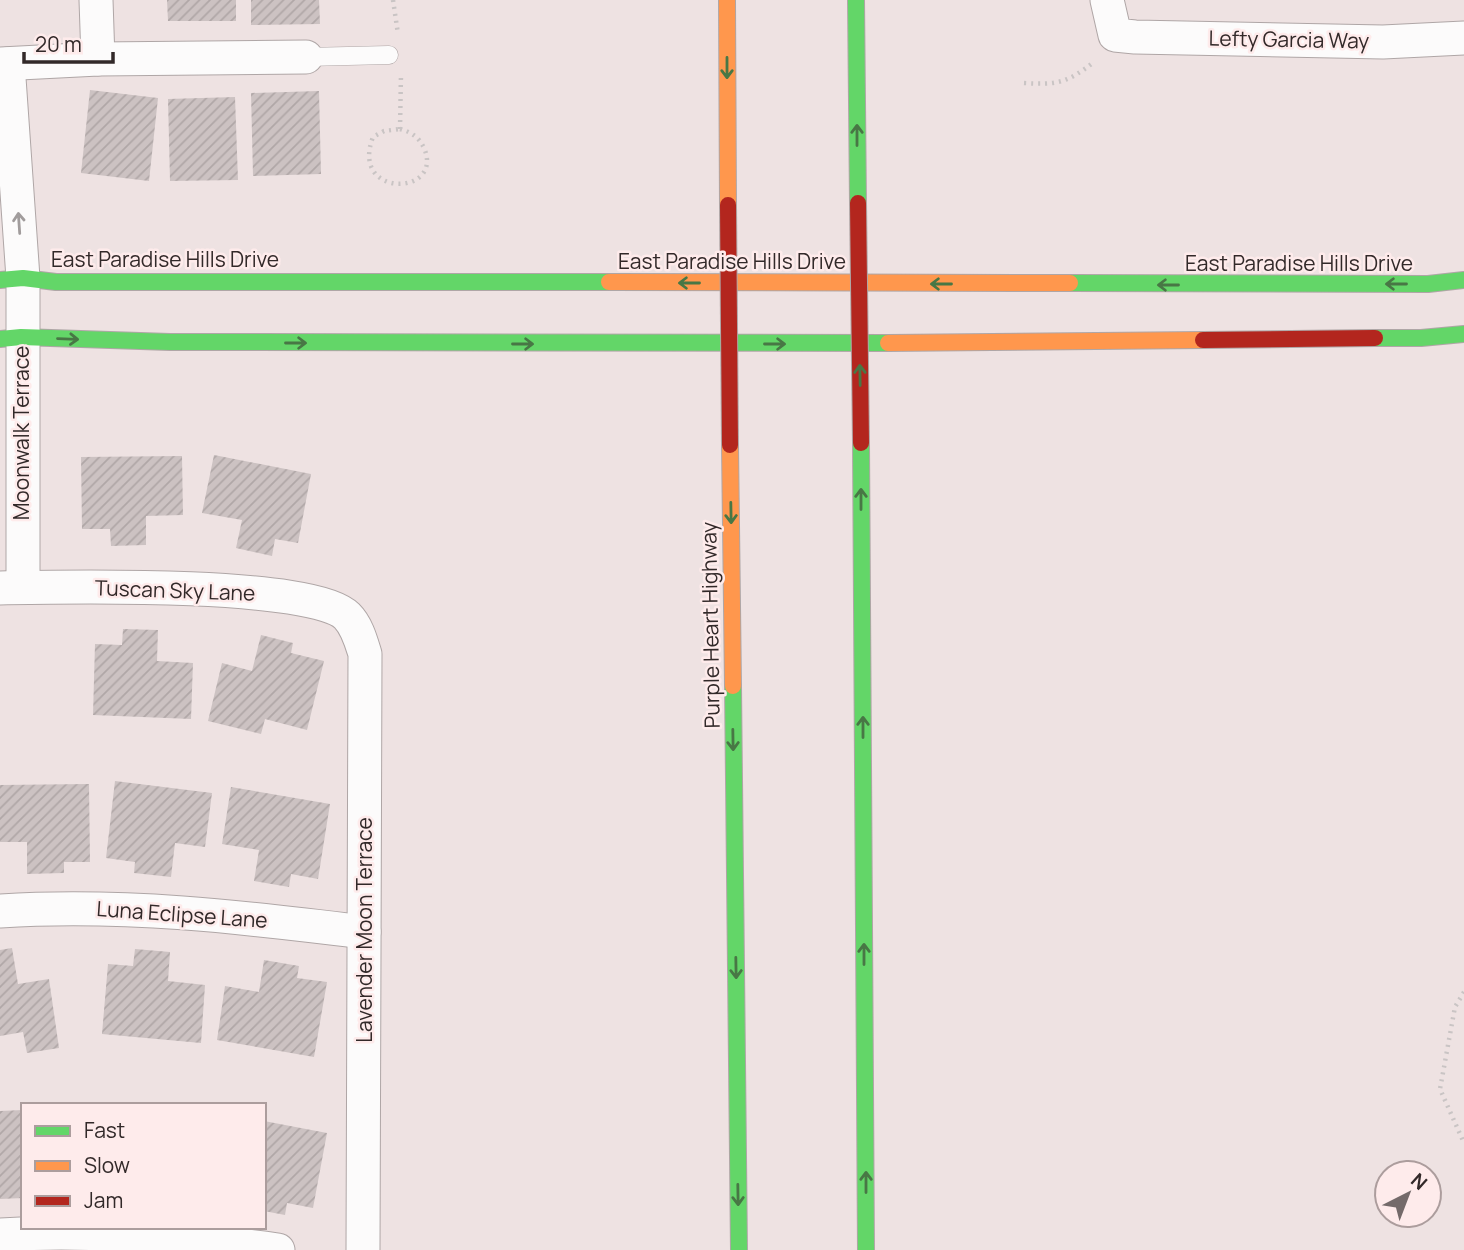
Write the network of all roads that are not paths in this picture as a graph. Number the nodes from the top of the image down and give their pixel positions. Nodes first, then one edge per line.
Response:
1 (96, 0) edge
2 (727, 0) edge
3 (856, 0) edge
4 (1107, 0) edge
5 (1464, 38) edge
6 (389, 55) dead end
7 (306, 57) joint
8 (98, 59) junction
9 (4, 64) edge
10 (7, 167) edge
11 (11, 279) edge
12 (1464, 280) edge
13 (1464, 334) edge
14 (11, 338) edge
15 (11, 482) edge
16 (12, 587) edge
17 (347, 615) joint
18 (0, 911) edge
19 (364, 932) junction
20 (0, 1235) edge
21 (278, 1250) edge
22 (363, 1250) edge
23 (739, 1250) edge
24 (866, 1250) edge

1 - 8 street
2 -> 23 main road, Purple Heart Highway, bridge
24 -> 3 main road, bridge
4 - 5 street, Lefty Garcia Way
6 - 7 lane
7 - 8 street
8 - 9 street
9 - 10 street, Moonwalk Terrace
11 -> 10 street, Moonwalk Terrace
12 -> 11 main road, East Paradise Hills Drive
11 - 14 street, Moonwalk Terrace
14 -> 13 main road
14 - 15 street, Moonwalk Terrace
15 - 16 street, Moonwalk Terrace
16 - 17 street, Tuscan Sky Lane
17 - 19 street, Lavender Moon Terrace
18 - 19 street, Luna Eclipse Lane
19 - 22 street, Lavender Moon Terrace
20 - 21 street

